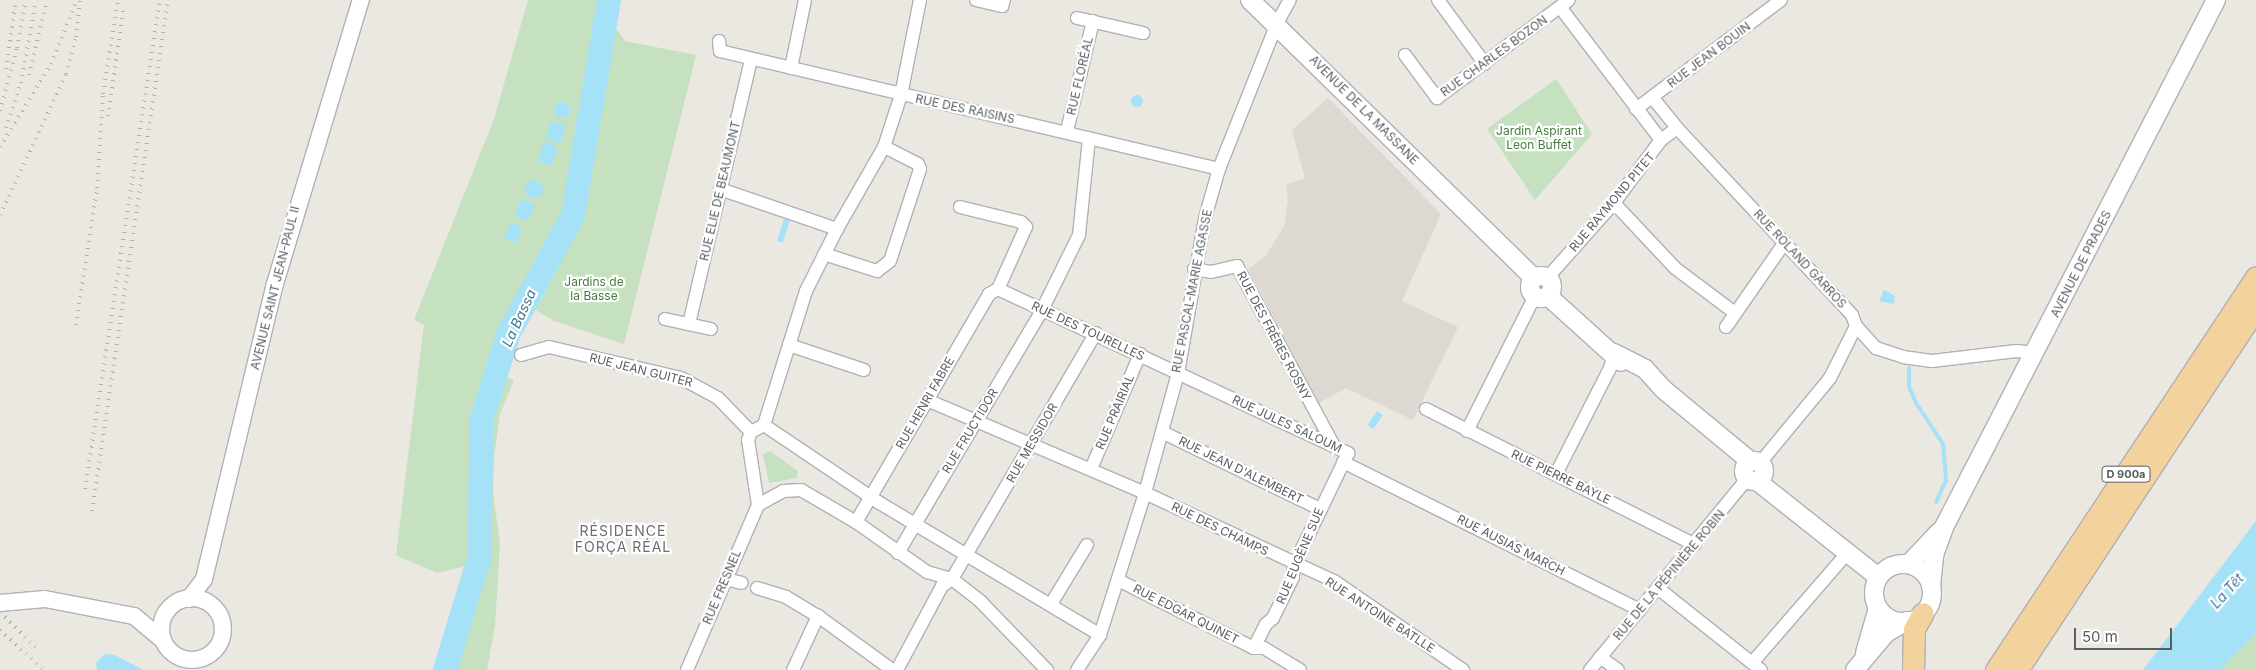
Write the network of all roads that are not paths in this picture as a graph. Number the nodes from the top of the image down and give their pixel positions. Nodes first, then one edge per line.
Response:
1 (361, 0) edge
2 (806, 0) edge
3 (920, 0) edge
4 (976, 0) edge
5 (1004, 0) edge
6 (1250, 0) edge
7 (1290, 0) edge
8 (1438, 0) edge
9 (1782, 0) edge
10 (2216, 0) edge
11 (1565, 4) edge
12 (1077, 18) dead end
13 (1093, 21) junction
14 (1277, 24) junction
15 (1142, 33) dead end
16 (719, 42) dead end
17 (1405, 55) dead end
18 (751, 59) junction
19 (1485, 64) junction
20 (791, 68) junction
21 (901, 94) junction
22 (1652, 97) junction
23 (1636, 109) junction
24 (1677, 128) junction
25 (1067, 132) junction
26 (1089, 139) junction
27 (1661, 140) junction
28 (884, 147) junction
29 (1219, 169) junction
30 (720, 189) junction
31 (1614, 203) junction
32 (960, 207) dead end
33 (837, 229) junction
34 (1785, 242) junction
35 (824, 254) junction
36 (1194, 270) junction
37 (2256, 277) edge
38 (1541, 287) junction
39 (998, 289) junction
40 (2256, 308) edge
41 (1042, 310) junction
42 (1735, 313) junction
43 (665, 320) dead end
44 (689, 324) junction
45 (1856, 326) junction
46 (1726, 327) dead end
47 (711, 329) dead end
48 (1096, 333) junction
49 (789, 345) junction
50 (2036, 353) junction
51 (1140, 354) junction
52 (1614, 354) junction
53 (521, 355) dead end
54 (864, 370) dead end
55 (1178, 373) junction
56 (927, 400) junction
57 (1426, 409) dead end
58 (977, 419) junction
59 (764, 425) junction
60 (1467, 431) junction
61 (751, 432) junction
62 (1162, 432) junction
63 (1032, 443) junction
64 (1333, 444) junction
65 (1344, 462) junction
66 (1091, 469) junction
67 (1754, 472) junction
68 (1556, 474) junction
69 (1383, 480) joint
70 (1145, 492) junction
71 (871, 498) junction
72 (758, 505) junction
73 (1320, 509) junction
74 (856, 522) junction
75 (914, 523) junction
76 (1944, 527) junction
77 (1087, 545) dead end
78 (1695, 545) junction
79 (1849, 551) junction
80 (898, 553) junction
81 (967, 553) junction
82 (1909, 564) junction
83 (1294, 565) junction
84 (1878, 577) junction
85 (204, 579) junction
86 (725, 579) junction
87 (952, 579) junction
88 (1118, 580) junction
89 (742, 583) dead end
90 (1931, 586) junction
91 (757, 588) dead end
92 (1659, 589) junction
93 (189, 599) junction
94 (0, 603) edge
95 (1051, 604) junction
96 (1878, 608) junction
97 (169, 609) junction
98 (216, 610) junction
99 (1640, 610) junction
100 (134, 616) junction
101 (818, 616) junction
102 (1915, 617) junction
103 (1100, 635) junction
104 (163, 640) junction
105 (1254, 648) junction
106 (212, 653) junction
107 (1600, 657) junction
108 (177, 663) edge
109 (1859, 664) edge
110 (1757, 666) edge
111 (206, 670) edge
112 (687, 670) edge
113 (793, 670) edge
114 (892, 670) edge
115 (897, 670) edge
116 (1046, 670) edge
117 (1077, 670) edge
118 (1300, 670) edge
119 (1463, 670) edge
120 (1590, 670) edge
121 (1618, 670) edge
122 (1913, 670) edge
123 (1996, 670) edge
124 (2017, 670) edge

1 - 85 street, AVENUE SAINT JEAN-PAUL II
2 - 20 street
3 - 21 street
4 - 5 street
6 - 14 main road, AVENUE DE LA MASSANE
7 - 14 street, RUE PASCAL-MARIE AGASSE
8 - 19 street
9 - 22 street, RUE JEAN BOUIN
10 - 50 main road, AVENUE DE PRADES
11 - 19 street, RUE CHARLES BOZON
11 - 23 street
12 - 13 street, RUE FLORÉAL
13 - 15 street, RUE FLORÉAL
13 - 25 street, RUE FLORÉAL
14 - 29 street, RUE PASCAL-MARIE AGASSE
14 - 38 main road, AVENUE DE LA MASSANE
16 - 18 street, RUE DES RAISINS
17 - 19 street, RUE CHARLES BOZON
18 - 20 street, RUE DES RAISINS
18 - 30 street, RUE ELIE DE BEAUMONT
20 - 21 street, RUE DES RAISINS
21 - 25 street, RUE DES RAISINS
21 - 28 street
22 - 23 street, RUE JEAN BOUIN
22 - 24 street, RUE ROLAND GARROS
23 - 27 street
24 - 27 street, RUE RAYMOND PITET
24 - 34 street, RUE ROLAND GARROS
25 - 26 street, RUE DES RAISINS
26 - 29 street, RUE DES RAISINS
26 - 41 street, RUE FRUCTIDOR
27 - 31 street, RUE RAYMOND PITET
28 - 33 street
28 - 35 street
29 - 36 street, RUE PASCAL-MARIE AGASSE
30 - 33 street
30 - 44 street, RUE ELIE DE BEAUMONT
31 - 38 street, RUE RAYMOND PITET
31 - 42 street
32 - 39 street, RUE HENRI FABRE
33 - 35 street
34 - 42 street
34 - 45 street, RUE ROLAND GARROS
35 - 49 street
36 - 55 street, RUE PASCAL-MARIE AGASSE
36 - 64 street, RUE DES FRÈRES ROSNY
37 - 123 highway, D 900a
38 - 52 main road, AVENUE DE LA MASSANE
38 - 60 street, RUE RAYMOND PITET
39 - 41 street, RUE DES TOURELLES
39 - 56 street, RUE HENRI FABRE
40 - 124 highway, D 900a
41 - 48 street, RUE DES TOURELLES
41 - 58 street, RUE FRUCTIDOR
42 - 46 street
43 - 44 street
44 - 47 street
45 - 50 street, RUE ROLAND GARROS
45 - 67 street, RUE DE LA PÉPINIÈRE ROBIN
48 - 51 street, RUE DES TOURELLES
48 - 63 street, RUE MESSIDOR
49 - 54 street
49 - 59 street
50 - 76 main road, AVENUE DE PRADES
51 - 55 street, RUE DES TOURELLES
51 - 66 street, RUE PRAIRIAL
52 - 67 main road, AVENUE DE LA MASSANE
52 - 68 street
53 - 61 street, RUE JEAN GUITER
55 - 62 street, RUE PASCAL-MARIE AGASSE
55 - 64 street, RUE JULES SALOUM
56 - 58 street, RUE DES CHAMPS
56 - 71 street, RUE HENRI FABRE
57 - 60 street, RUE PIERRE BAYLE
58 - 63 street, RUE DES CHAMPS
58 - 75 street, RUE FRUCTIDOR
59 - 61 street
59 - 71 street
60 - 68 street, RUE PIERRE BAYLE
61 - 72 street
62 - 70 street, RUE PASCAL-MARIE AGASSE
62 - 73 street, RUE JEAN D'ALEMBERT
63 - 66 street, RUE DES CHAMPS
63 - 81 street, RUE MESSIDOR
64 - 65 street, RUE JULES SALOUM
65 - 69 street, RUE JULES SALOUM
65 - 73 street, RUE EUGÈNE SUE
66 - 70 street, RUE DES CHAMPS
67 - 78 street, RUE DE LA PÉPINIÈRE ROBIN
67 - 79 main road, AVENUE DE LA MASSANE
68 - 78 street, RUE PIERRE BAYLE
69 - 99 street, RUE AUSIAS MARCH
70 - 83 street, RUE DES CHAMPS
70 - 88 street, RUE PASCAL-MARIE AGASSE
71 - 74 street, RUE HENRI FABRE
71 - 75 street
72 - 74 street
72 - 86 street, RUE FRESNEL
73 - 83 street, RUE EUGÈNE SUE
74 - 80 street
75 - 80 street, RUE FRUCTIDOR
75 - 81 street
76 - 82 main road, AVENUE DE PRADES
76 - 90 main road, AVENUE DE PRADES
77 - 95 street
78 - 92 street, RUE DE LA PÉPINIÈRE ROBIN
79 - 84 main road, AVENUE DE LA MASSANE
79 - 110 street
80 - 87 street
81 - 87 street, RUE MESSIDOR
81 - 95 street
82 - 84 main road
82 - 90 main road
83 - 105 street, RUE EUGÈNE SUE
83 - 119 street, RUE ANTOINE BATLLE
84 - 96 main road
85 - 93 street, AVENUE SAINT JEAN-PAUL II
85 - 98 street
86 - 89 street
86 - 112 street, RUE FRESNEL
87 - 115 street, RUE MESSIDOR
87 - 116 street
88 - 103 street, RUE PASCAL-MARIE AGASSE
88 - 105 street, RUE EDGAR QUINET
90 - 102 main road
91 - 101 street
92 - 99 street, RUE DE LA PÉPINIÈRE ROBIN
92 - 110 street
93 - 97 street
93 - 98 street
94 - 100 street
95 - 103 street
96 - 102 main road
96 - 109 main road
97 - 100 street
97 - 104 street
98 - 106 street
99 - 107 street, RUE DE LA PÉPINIÈRE ROBIN
100 - 104 street
101 - 113 street
101 - 114 street
102 - 109 main road
102 - 122 highway
103 - 117 street, RUE PASCAL-MARIE AGASSE
104 - 108 street
105 - 118 street, RUE EDGAR QUINET
106 - 108 street
106 - 111 street
107 - 120 street, RUE DE LA PÉPINIÈRE ROBIN
107 - 121 street

